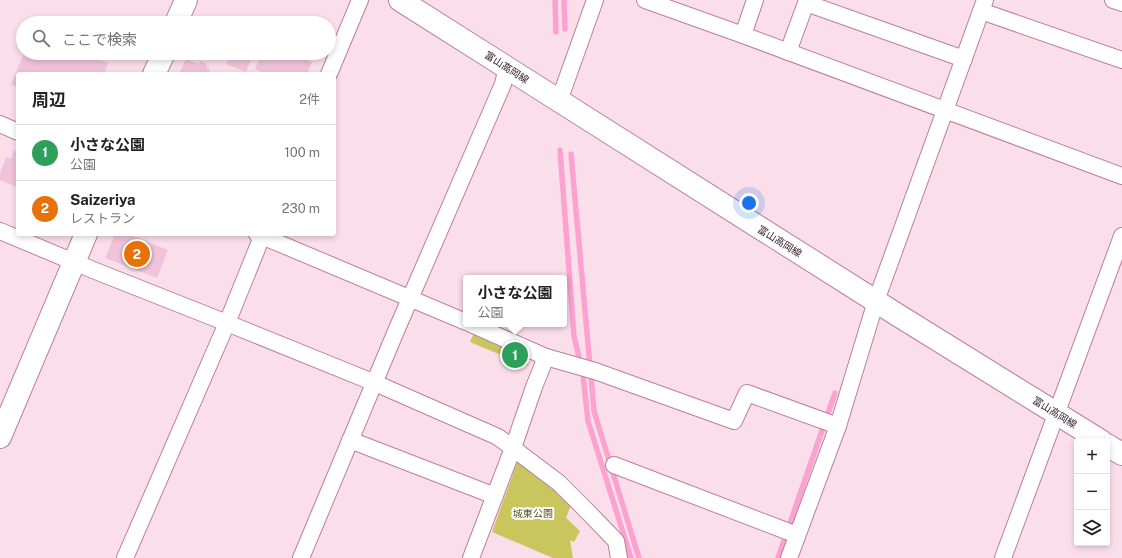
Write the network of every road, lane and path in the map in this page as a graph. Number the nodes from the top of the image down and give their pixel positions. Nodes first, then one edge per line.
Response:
1 (186, 0) edge
2 (360, 0) edge
3 (400, 0) edge
4 (595, 0) edge
5 (645, 0) edge
6 (755, 0) edge
7 (1113, 0) edge
8 (1122, 3) edge
9 (983, 6) edge
10 (179, 16) edge
11 (743, 35) junction
12 (788, 52) junction
13 (336, 57) edge
14 (964, 59) junction
15 (161, 60) edge
16 (335, 60) edge
17 (1122, 60) edge
18 (508, 67) junction
19 (155, 72) edge
20 (330, 72) edge
21 (559, 102) junction
22 (945, 111) junction
23 (0, 124) edge
24 (16, 131) edge
25 (1122, 176) edge
26 (0, 231) edge
27 (85, 236) edge
28 (260, 236) edge
29 (262, 236) edge
30 (1122, 236) edge
31 (74, 262) junction
32 (411, 298) junction
33 (876, 301) junction
34 (463, 321) edge
35 (227, 323) junction
36 (478, 327) edge
37 (546, 357) junction
38 (374, 383) junction
39 (1057, 413) junction
40 (831, 423) junction
41 (0, 437) edge
42 (1096, 438) edge
43 (350, 440) junction
44 (1110, 447) edge
45 (514, 448) junction
46 (1122, 454) edge
47 (614, 465) dead end
48 (495, 496) junction
49 (797, 535) junction
50 (125, 558) edge
51 (301, 558) edge
52 (471, 558) edge
53 (619, 558) edge
54 (789, 558) edge
55 (1003, 558) edge

1 - 10 main road
2 - 13 street
3 - 18 main road, 富山高岡線
4 - 21 street
5 - 11 street
6 - 11 street
7 - 8 street
9 - 14 street
9 - 17 street
11 - 12 street
12 - 14 street
12 - 22 street
14 - 22 street
15 - 19 main road
16 - 20 street
18 - 21 main road, 富山高岡線
18 - 32 street
21 - 33 main road, 富山高岡線
22 - 25 street
22 - 33 street
23 - 24 street
26 - 31 street
27 - 31 main road
28 - 35 street
29 - 32 street
30 - 39 street
31 - 35 street
31 - 41 main road
32 - 34 street
32 - 38 street
33 - 39 main road, 富山高岡線
33 - 40 street
35 - 38 street
35 - 50 street
36 - 37 street
37 - 40 street
37 - 45 street
38 - 43 street
38 - 45 street
39 - 42 main road, 富山高岡線
39 - 55 street
40 - 49 street
43 - 48 street
43 - 51 street
44 - 46 main road
45 - 48 street
45 - 53 street
47 - 49 street
48 - 52 street
49 - 54 street

